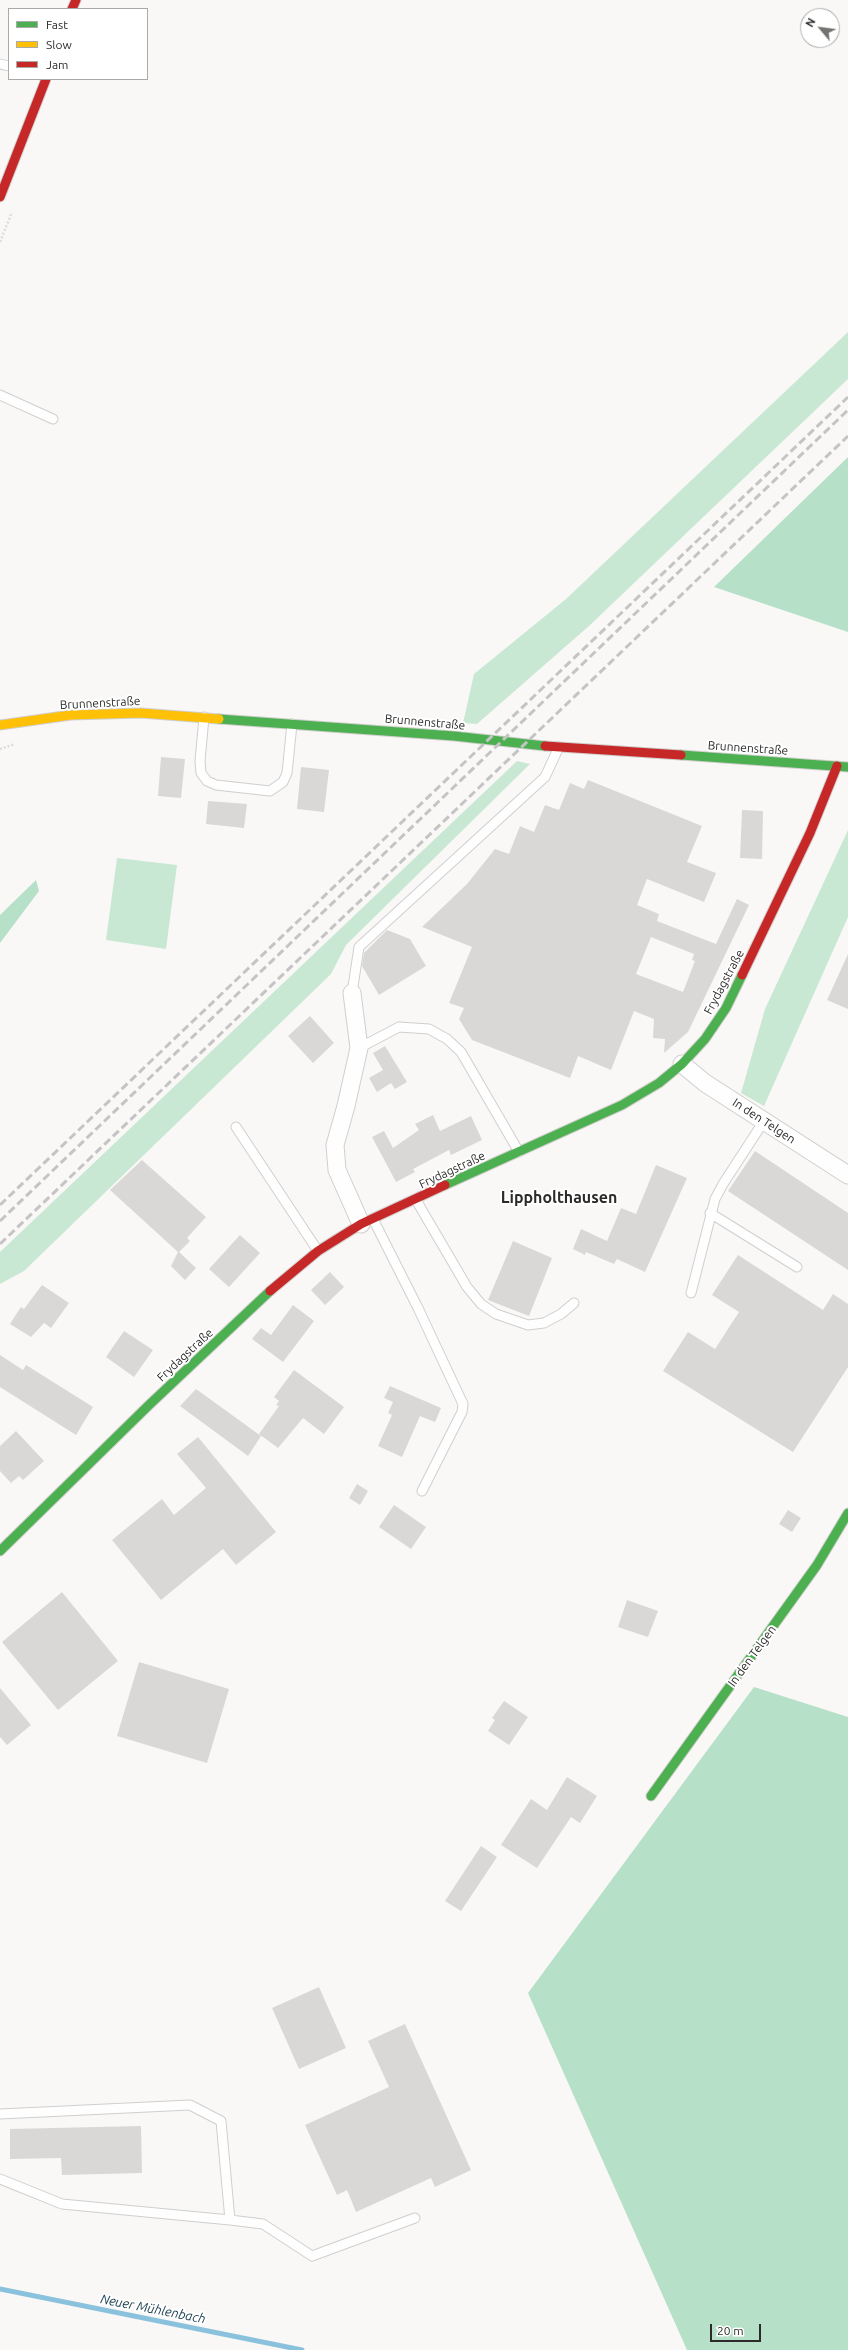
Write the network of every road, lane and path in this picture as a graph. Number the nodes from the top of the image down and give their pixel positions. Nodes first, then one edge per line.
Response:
1 (46, 80) edge
2 (0, 197) edge
3 (0, 395) edge
4 (53, 419) dead end
5 (204, 717) junction
6 (292, 724) junction
7 (0, 725) edge
8 (559, 747) junction
9 (837, 766) junction
10 (848, 767) edge
11 (352, 993) joint
12 (359, 1048) junction
13 (682, 1064) junction
14 (764, 1121) junction
15 (236, 1127) dead end
16 (519, 1152) junction
17 (848, 1175) edge
18 (416, 1200) junction
19 (710, 1213) junction
20 (367, 1222) junction
21 (318, 1251) junction
22 (797, 1267) dead end
23 (691, 1293) dead end
24 (574, 1303) dead end
25 (422, 1491) dead end
26 (848, 1513) edge
27 (0, 1550) edge
28 (651, 1796) dead end
29 (0, 2114) edge
30 (0, 2179) edge
31 (415, 2218) dead end
32 (230, 2220) junction

1 - 2 street
3 - 4 lane
5 - 6 street, Brunnenstraße
5 - 6 lane
5 - 7 street, Brunnenstraße
6 - 8 street, Brunnenstraße
8 - 9 street, Brunnenstraße
8 - 11 lane
9 - 10 street, Brunnenstraße
9 - 13 street, Frydagstraße
11 - 12 street
12 - 16 lane
12 - 20 street
13 - 14 street, In den Telgen
13 - 16 street, Frydagstraße
14 - 17 street, In den Telgen
14 - 19 lane
15 - 21 lane
16 - 18 street, Frydagstraße
18 - 20 street, Frydagstraße
18 - 24 lane
19 - 22 lane
19 - 23 lane
20 - 21 street, Frydagstraße
20 - 25 lane
21 - 27 street, Frydagstraße
26 - 28 street, In den Telgen
29 - 32 lane
30 - 32 lane
31 - 32 lane

